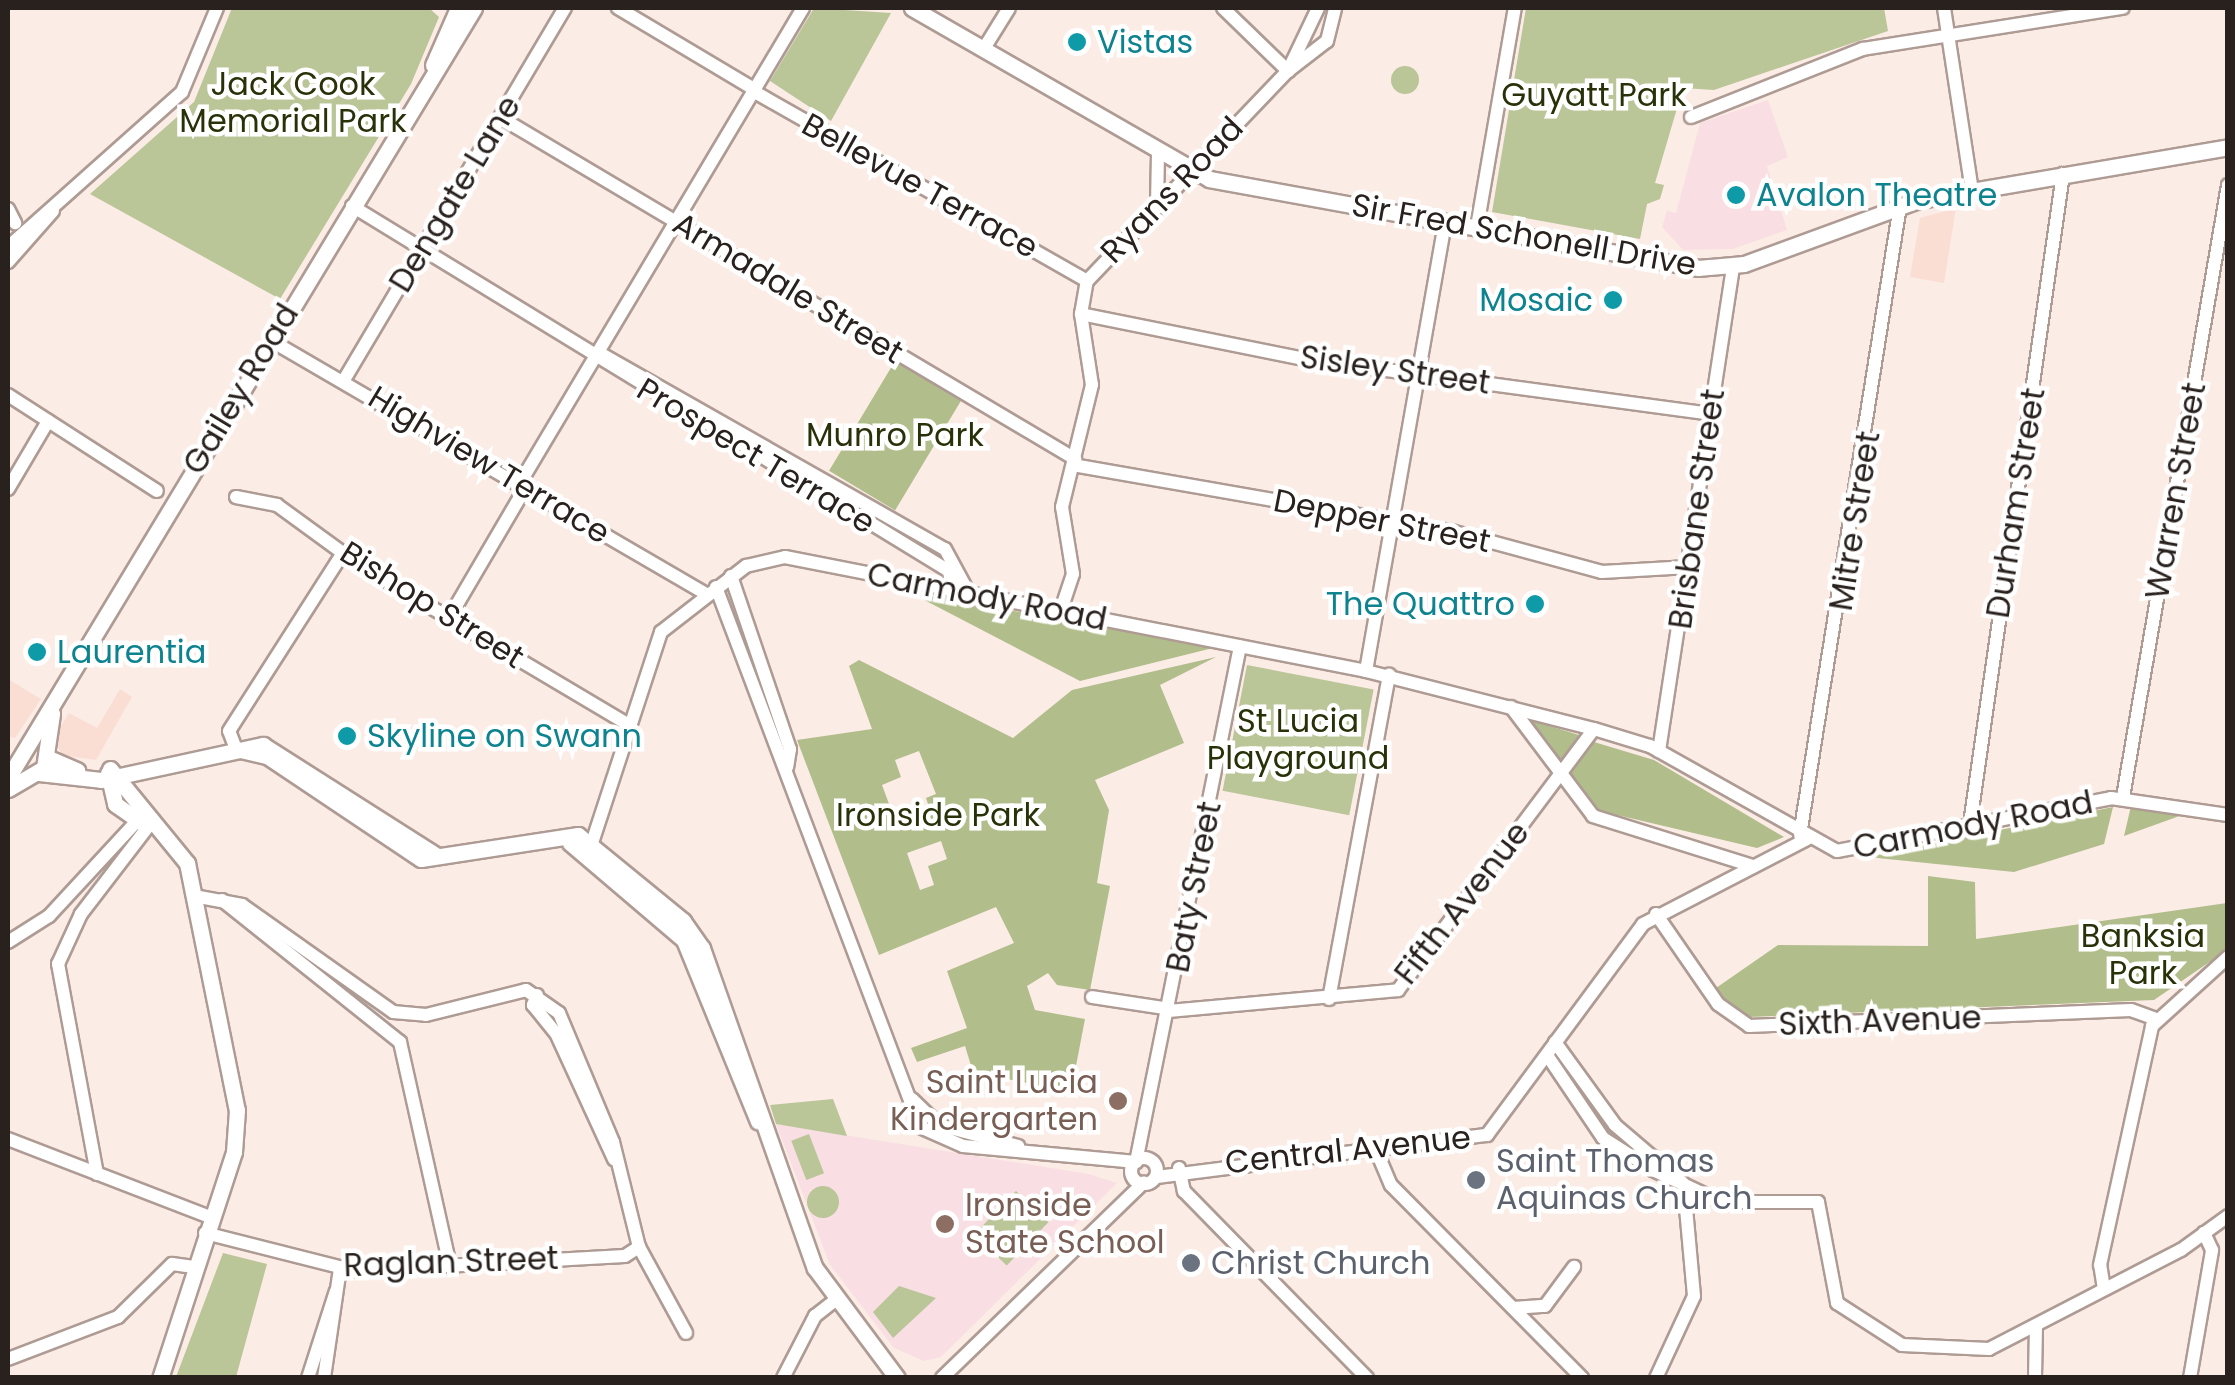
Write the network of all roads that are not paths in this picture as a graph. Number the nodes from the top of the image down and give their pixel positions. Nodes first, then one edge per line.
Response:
1 (217, 8) edge
2 (565, 8) edge
3 (618, 8) edge
4 (803, 8) edge
5 (912, 8) edge
6 (1009, 8) edge
7 (1223, 8) edge
8 (1318, 8) edge
9 (1335, 8) edge
10 (1515, 8) edge
11 (1944, 8) edge
12 (2123, 8) edge
13 (466, 9) edge
14 (1948, 34) junction
15 (983, 50) junction
16 (1288, 71) junction
17 (753, 90) junction
18 (1691, 117) dead end
19 (500, 118) junction
20 (2227, 148) edge
21 (1158, 155) junction
22 (1190, 171) junction
23 (2063, 174) junction
24 (2228, 185) edge
25 (1972, 190) junction
26 (67, 194) junction
27 (1157, 205) junction
28 (352, 206) junction
29 (1900, 206) junction
30 (8, 209) edge
31 (675, 221) junction
32 (1445, 221) junction
33 (16, 224) edge
34 (1477, 227) junction
35 (23, 244) junction
36 (8, 248) edge
37 (422, 249) junction
38 (8, 262) edge
39 (1733, 267) junction
40 (1087, 281) junction
41 (1081, 314) junction
42 (270, 340) junction
43 (596, 352) junction
44 (1418, 372) junction
45 (344, 380) junction
46 (8, 395) edge
47 (1710, 414) junction
48 (48, 421) junction
49 (1074, 462) junction
50 (523, 485) junction
51 (8, 488) edge
52 (157, 491) dead end
53 (236, 496) dead end
54 (1393, 521) junction
55 (343, 553) junction
56 (932, 561) junction
57 (1689, 567) junction
58 (730, 576) junction
59 (919, 586) junction
60 (711, 590) junction
61 (953, 595) junction
62 (972, 599) junction
63 (1060, 612) junction
64 (448, 618) junction
65 (1240, 646) junction
66 (1366, 670) junction
67 (1389, 676) junction
68 (54, 705) junction
69 (1511, 706) junction
70 (627, 724) junction
71 (1594, 729) junction
72 (236, 749) junction
73 (1659, 751) junction
74 (16, 756) edge
75 (46, 756) junction
76 (787, 766) junction
77 (38, 773) junction
78 (115, 774) junction
79 (1562, 776) junction
80 (8, 778) edge
81 (8, 790) edge
82 (2123, 798) junction
83 (2228, 815) edge
84 (144, 822) junction
85 (1968, 831) junction
86 (1803, 837) junction
87 (585, 842) junction
88 (1752, 866) junction
89 (216, 894) junction
90 (194, 896) junction
91 (1656, 914) junction
92 (8, 942) edge
93 (2228, 958) edge
94 (1092, 998) dead end
95 (1330, 999) junction
96 (1170, 1010) junction
97 (2156, 1018) junction
98 (1555, 1042) junction
99 (1547, 1055) junction
100 (1146, 1128) junction
101 (8, 1139) edge
102 (1376, 1150) junction
103 (1133, 1168) junction
104 (1179, 1168) junction
105 (1153, 1171) junction
106 (97, 1174) junction
107 (1689, 1187) junction
108 (1114, 1207) junction
109 (210, 1216) junction
110 (2228, 1216) edge
111 (205, 1233) junction
112 (2204, 1233) junction
113 (639, 1247) junction
114 (450, 1266) junction
115 (194, 1267) junction
116 (1574, 1267) dead end
117 (340, 1268) junction
118 (337, 1289) junction
119 (2104, 1290) junction
120 (838, 1298) junction
121 (1544, 1306) junction
122 (1514, 1308) junction
123 (2036, 1326) junction
124 (686, 1332) dead end
125 (1542, 1338) junction
126 (8, 1360) edge
127 (160, 1378) edge
128 (308, 1378) edge
129 (324, 1378) edge
130 (783, 1378) edge
131 (897, 1378) edge
132 (942, 1378) edge
133 (1367, 1378) edge
134 (1582, 1378) edge
135 (1656, 1378) edge
136 (2035, 1378) edge
137 (2190, 1378) edge

1 - 26 street
2 - 19 street, Dengate Lane
3 - 17 street, Bellevue Terrace
4 - 17 street
5 - 15 main road, Sir Fred Schonell Drive
6 - 15 street
7 - 16 street
8 - 16 street, Ryans Road
9 - 16 street, Ryans Road
10 - 34 street
11 - 14 street
12 - 14 street
13 - 28 main road, Gailey Road
14 - 18 street
14 - 25 street
15 - 21 main road, Sir Fred Schonell Drive
16 - 22 street, Ryans Road
17 - 31 street
17 - 40 street, Bellevue Terrace
19 - 31 street, Armadale Street
19 - 37 street, Dengate Lane
20 - 23 main road, Sir Fred Schonell Drive
21 - 22 main road, Sir Fred Schonell Drive
21 - 27 street
22 - 27 street, Ryans Road
22 - 32 main road, Sir Fred Schonell Drive
23 - 25 main road, Sir Fred Schonell Drive
23 - 85 street, Durham Street
24 - 82 street, Warren Street
25 - 29 main road, Sir Fred Schonell Drive
26 - 33 street
26 - 35 street
27 - 40 street, Ryans Road
28 - 37 street, Prospect Terrace
28 - 42 main road, Gailey Road
29 - 39 main road, Sir Fred Schonell Drive
29 - 86 street, Mitre Street
30 - 33 street
31 - 43 street
31 - 49 street, Armadale Street
32 - 34 main road, Sir Fred Schonell Drive
32 - 44 street
33 - 35 street
33 - 36 street
34 - 39 main road, Sir Fred Schonell Drive
35 - 36 street
35 - 38 street
37 - 43 street, Prospect Terrace
37 - 45 street, Dengate Lane
39 - 47 street, Brisbane Street
40 - 41 street, Ryans Road
41 - 44 street, Sisley Street
41 - 49 street, Ryans Road
42 - 45 street, Highview Terrace
42 - 68 main road, Gailey Road
43 - 50 street
43 - 56 street, Prospect Terrace
43 - 62 street, Prospect Terrace
44 - 47 street, Sisley Street
44 - 54 street
45 - 50 street, Highview Terrace
46 - 48 street
47 - 57 street, Brisbane Street
48 - 51 street
48 - 52 street
49 - 54 street, Depper Street
49 - 63 street, Ryans Road
50 - 60 street, Highview Terrace
50 - 64 street
53 - 55 street, Bishop Street
54 - 57 street, Depper Street
54 - 66 street
55 - 64 street, Bishop Street
55 - 72 street
56 - 59 street
56 - 61 street, Prospect Terrace
57 - 73 street, Brisbane Street
58 - 59 street, Carmody Road
58 - 60 street, Carmody Road
58 - 76 street
59 - 61 street, Carmody Road
60 - 70 street, Carmody Road
60 - 76 street
61 - 62 street, Carmody Road
62 - 63 street, Carmody Road
63 - 65 street, Carmody Road
64 - 70 street, Bishop Street
65 - 66 street, Carmody Road
65 - 96 street, Baty Street
66 - 67 street, Carmody Road
67 - 69 street, Carmody Road
67 - 95 street
68 - 74 main road, Gailey Road
68 - 75 main road, Gailey Road
69 - 71 street, Carmody Road
69 - 79 street
70 - 87 street, Carmody Road
71 - 73 street, Carmody Road
71 - 79 street, Fifth Avenue
72 - 78 main road
72 - 87 main road
73 - 86 street, Carmody Road
74 - 75 main road
74 - 77 main road
74 - 80 main road, Gailey Road
75 - 77 main road, Gailey Road
75 - 78 main road
76 - 103 street
77 - 78 main road
77 - 81 main road
78 - 84 main road
79 - 88 street
79 - 95 street, Fifth Avenue
82 - 83 street, Carmody Road
82 - 85 street, Carmody Road
84 - 90 main road
84 - 92 street
84 - 106 street
85 - 86 street, Carmody Road
86 - 88 street, Central Avenue
87 - 120 main road
88 - 91 street, Central Avenue
89 - 90 street
89 - 113 street
89 - 114 street
90 - 109 main road
91 - 97 street, Sixth Avenue
91 - 98 street, Central Avenue
93 - 97 street
94 - 96 street, Fifth Avenue
95 - 96 street, Fifth Avenue
96 - 100 street, Baty Street
97 - 119 street
98 - 99 street, Central Avenue
98 - 107 street
99 - 102 street, Central Avenue
99 - 107 street
100 - 103 street, Baty Street
100 - 105 street, Baty Street
101 - 106 street
102 - 104 street, Central Avenue
102 - 122 street
103 - 105 street, Central Avenue
103 - 105 street, Central Avenue
103 - 108 street
104 - 105 street, Central Avenue
104 - 133 street
105 - 108 street
106 - 109 street
107 - 123 street
107 - 135 street
108 - 132 street
109 - 111 main road
110 - 112 street
111 - 115 main road
111 - 117 street, Raglan Street
112 - 119 street
112 - 137 street
113 - 114 street, Raglan Street
113 - 124 street
114 - 117 street, Raglan Street
115 - 126 street
115 - 127 main road
116 - 121 street
117 - 118 street
118 - 128 street
118 - 129 street
119 - 123 street
120 - 130 street
120 - 131 main road
121 - 122 street
121 - 125 street
122 - 125 street
123 - 136 street
125 - 134 street

